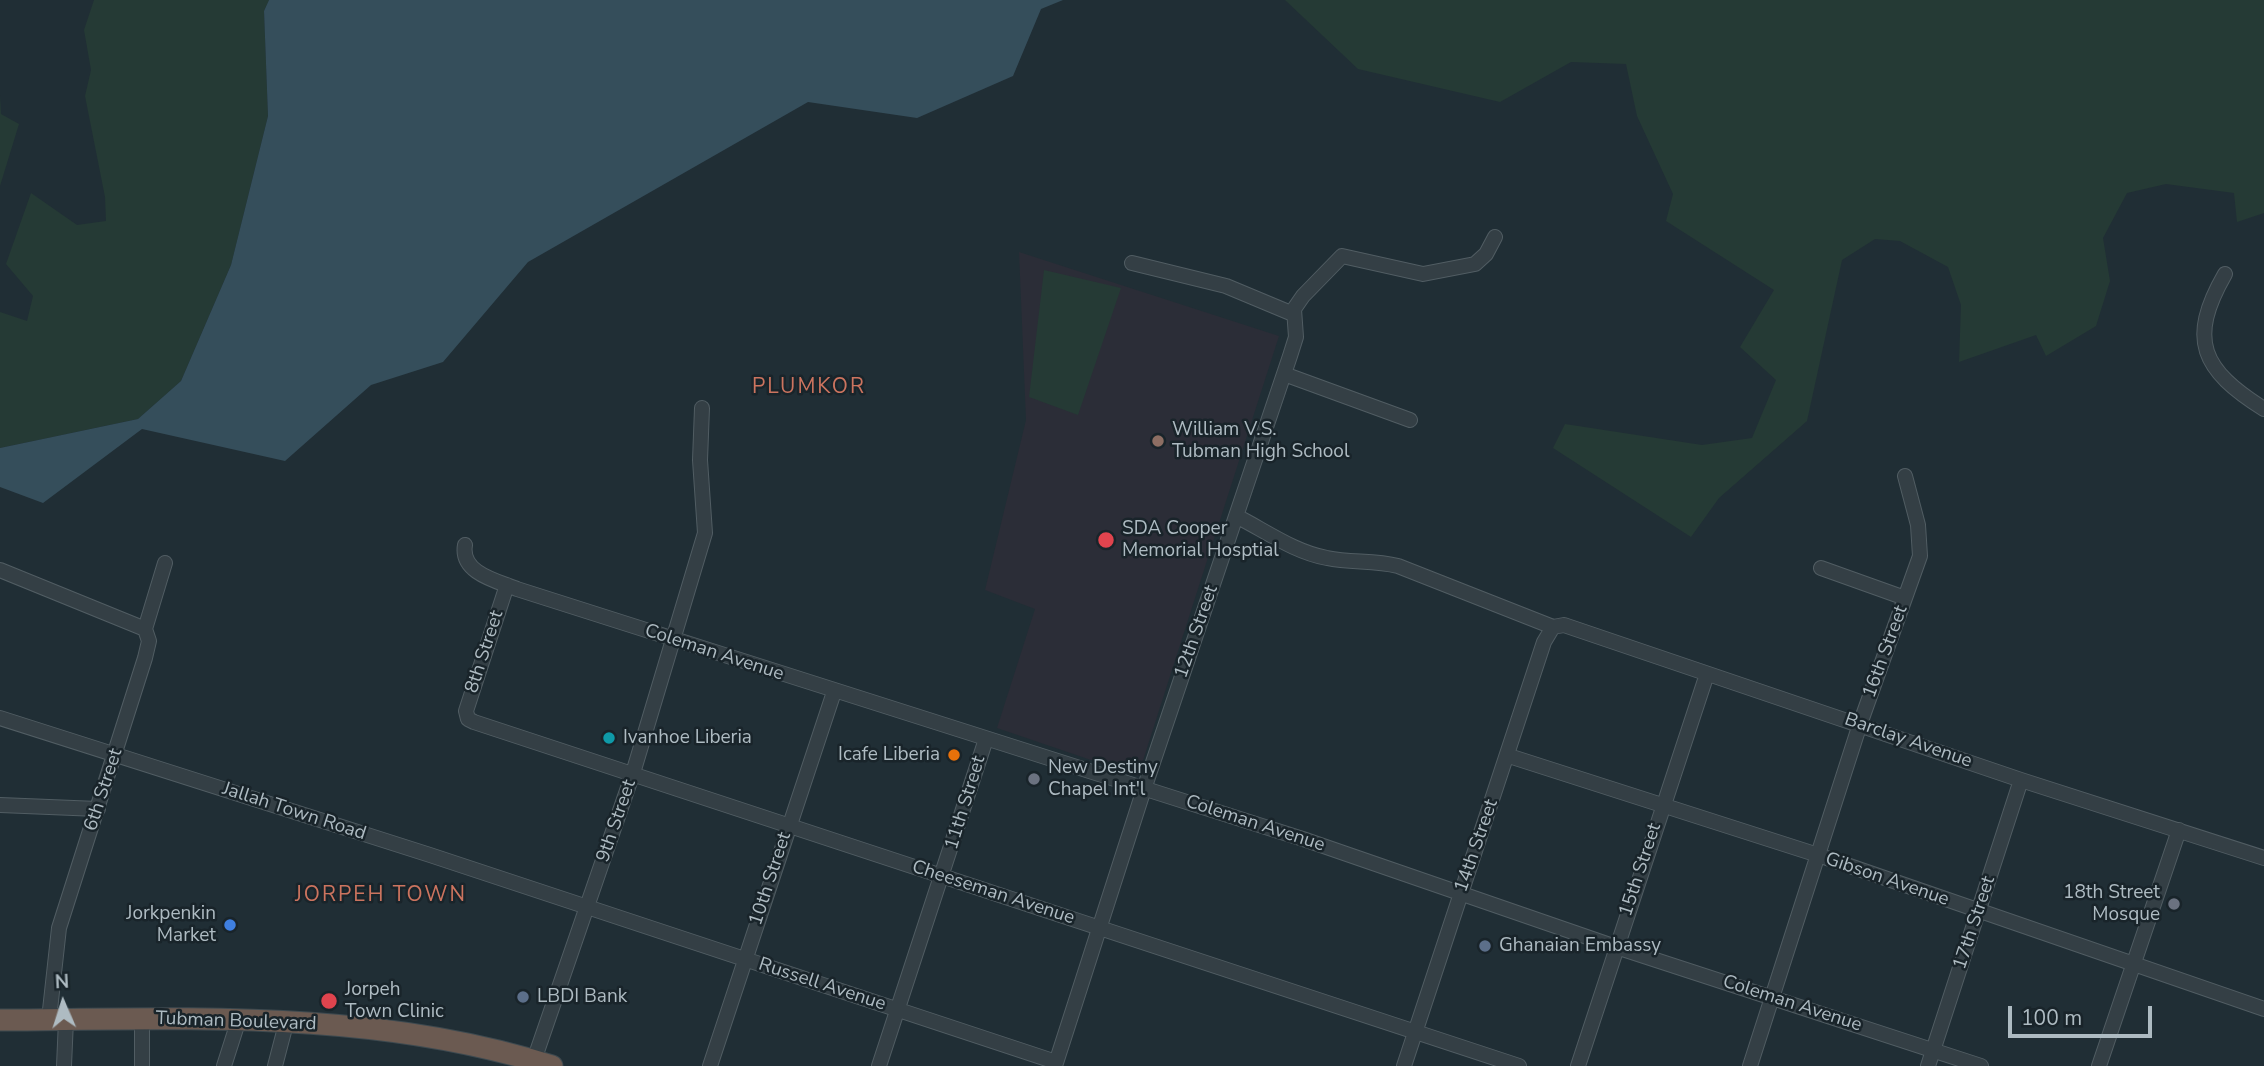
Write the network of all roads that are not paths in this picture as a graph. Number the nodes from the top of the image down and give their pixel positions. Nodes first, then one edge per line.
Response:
1 (1495, 237) dead end
2 (1132, 263) dead end
3 (2225, 274) dead end
4 (1293, 314) junction
5 (1284, 374) junction
6 (702, 408) dead end
7 (2264, 409) edge
8 (1410, 420) dead end
9 (1905, 476) dead end
10 (1236, 516) junction
11 (465, 545) dead end
12 (165, 563) dead end
13 (1821, 568) dead end
14 (0, 570) edge
15 (507, 585) junction
16 (1905, 598) junction
17 (1553, 627) junction
18 (145, 629) junction
19 (675, 640) junction
20 (1707, 674) junction
21 (834, 692) junction
22 (0, 718) edge
23 (468, 719) joint
24 (1860, 724) junction
25 (986, 739) junction
26 (116, 755) junction
27 (1508, 756) junction
28 (633, 773) junction
29 (2021, 780) junction
30 (1144, 789) junction
31 (0, 805) edge
32 (1662, 805) junction
33 (98, 808) junction
34 (789, 825) junction
35 (2179, 830) junction
36 (1818, 855) junction
37 (2264, 858) edge
38 (943, 878) junction
39 (1460, 893) junction
40 (588, 907) junction
41 (1980, 912) junction
42 (1099, 927) junction
43 (1616, 947) junction
44 (745, 960) junction
45 (2134, 963) junction
46 (1772, 997) junction
47 (2264, 1009) edge
48 (898, 1010) junction
49 (58, 1019) junction
50 (142, 1019) junction
51 (239, 1019) junction
52 (0, 1020) edge
53 (288, 1020) junction
54 (1415, 1032) junction
55 (1933, 1050) junction
56 (539, 1064) edge
57 (1056, 1064) edge
58 (64, 1066) edge
59 (142, 1066) edge
60 (225, 1066) edge
61 (275, 1066) edge
62 (710, 1066) edge
63 (879, 1066) edge
64 (1404, 1066) edge
65 (1519, 1066) edge
66 (1578, 1066) edge
67 (1750, 1066) edge
68 (1928, 1066) edge
69 (1981, 1066) edge
70 (2098, 1066) edge

1 - 4 street
2 - 4 street
3 - 7 street
4 - 5 street, 12th Street
5 - 8 street
5 - 10 street, 12th Street
6 - 19 street, 9th Street
9 - 16 street, 16th Street
10 - 17 street, Barclay Avenue
10 - 30 street, 12th Street
11 - 15 street, Coleman Avenue
12 - 18 street, 6th Street
13 - 16 street
14 - 18 street
15 - 19 street, Coleman Avenue
15 - 23 street, 8th Street
16 - 24 street, 16th Street
17 - 20 street, Barclay Avenue
17 - 27 street, 14th Street
18 - 26 street, 6th Street
19 - 21 street, Coleman Avenue
19 - 28 street, 9th Street
20 - 24 street, Barclay Avenue
20 - 32 street, 15th Street
21 - 25 street, Coleman Avenue
21 - 34 street, 10th Street
22 - 26 street, Jallah Town Road
23 - 28 street, Cheeseman Avenue
24 - 29 street, Barclay Avenue
24 - 36 street, 16th Street
25 - 30 street, Coleman Avenue
25 - 38 street, 11th Street
26 - 33 street, 6th Street
26 - 40 street, Jallah Town Road
27 - 32 street, Gibson Avenue
27 - 39 street, 14th Street
28 - 34 street, Cheeseman Avenue
28 - 40 street, 9th Street
29 - 35 street, Barclay Avenue
29 - 41 street, 17th Street
30 - 39 street, Coleman Avenue
30 - 42 street, 12th Street
31 - 33 street
32 - 36 street, Gibson Avenue
32 - 43 street, 15th Street
33 - 49 street, 6th Street
34 - 38 street, Cheeseman Avenue
34 - 44 street, 10th Street
35 - 37 street, Barclay Avenue
35 - 45 street
36 - 41 street, Gibson Avenue
36 - 46 street, 16th Street
38 - 42 street, Cheeseman Avenue
38 - 48 street, 11th Street
39 - 43 street, Coleman Avenue
39 - 54 street, 14th Street
40 - 44 street, Russell Avenue
40 - 56 street, 9th Street
41 - 45 street, Gibson Avenue
41 - 55 street, 17th Street
42 - 54 street, Cheeseman Avenue
42 - 57 street, 12th Street
43 - 46 street, Coleman Avenue
43 - 66 street, 15th Street
44 - 48 street, Russell Avenue
44 - 62 street, 10th Street
45 - 47 street, Gibson Avenue
45 - 70 street
46 - 55 street, Coleman Avenue
46 - 67 street, 16th Street
48 - 57 street, Russell Avenue
48 - 63 street, 11th Street
49 - 50 highway, Tubman Boulevard
49 - 52 highway, Tubman Boulevard
49 - 58 street, 6th Street
50 - 51 highway, Tubman Boulevard
50 - 59 street
51 - 53 highway, Tubman Boulevard
51 - 60 street
53 - 56 highway, Tubman Boulevard
53 - 61 street
54 - 64 street, 14th Street
54 - 65 street, Cheeseman Avenue
55 - 68 street, 17th Street
55 - 69 street, Coleman Avenue

